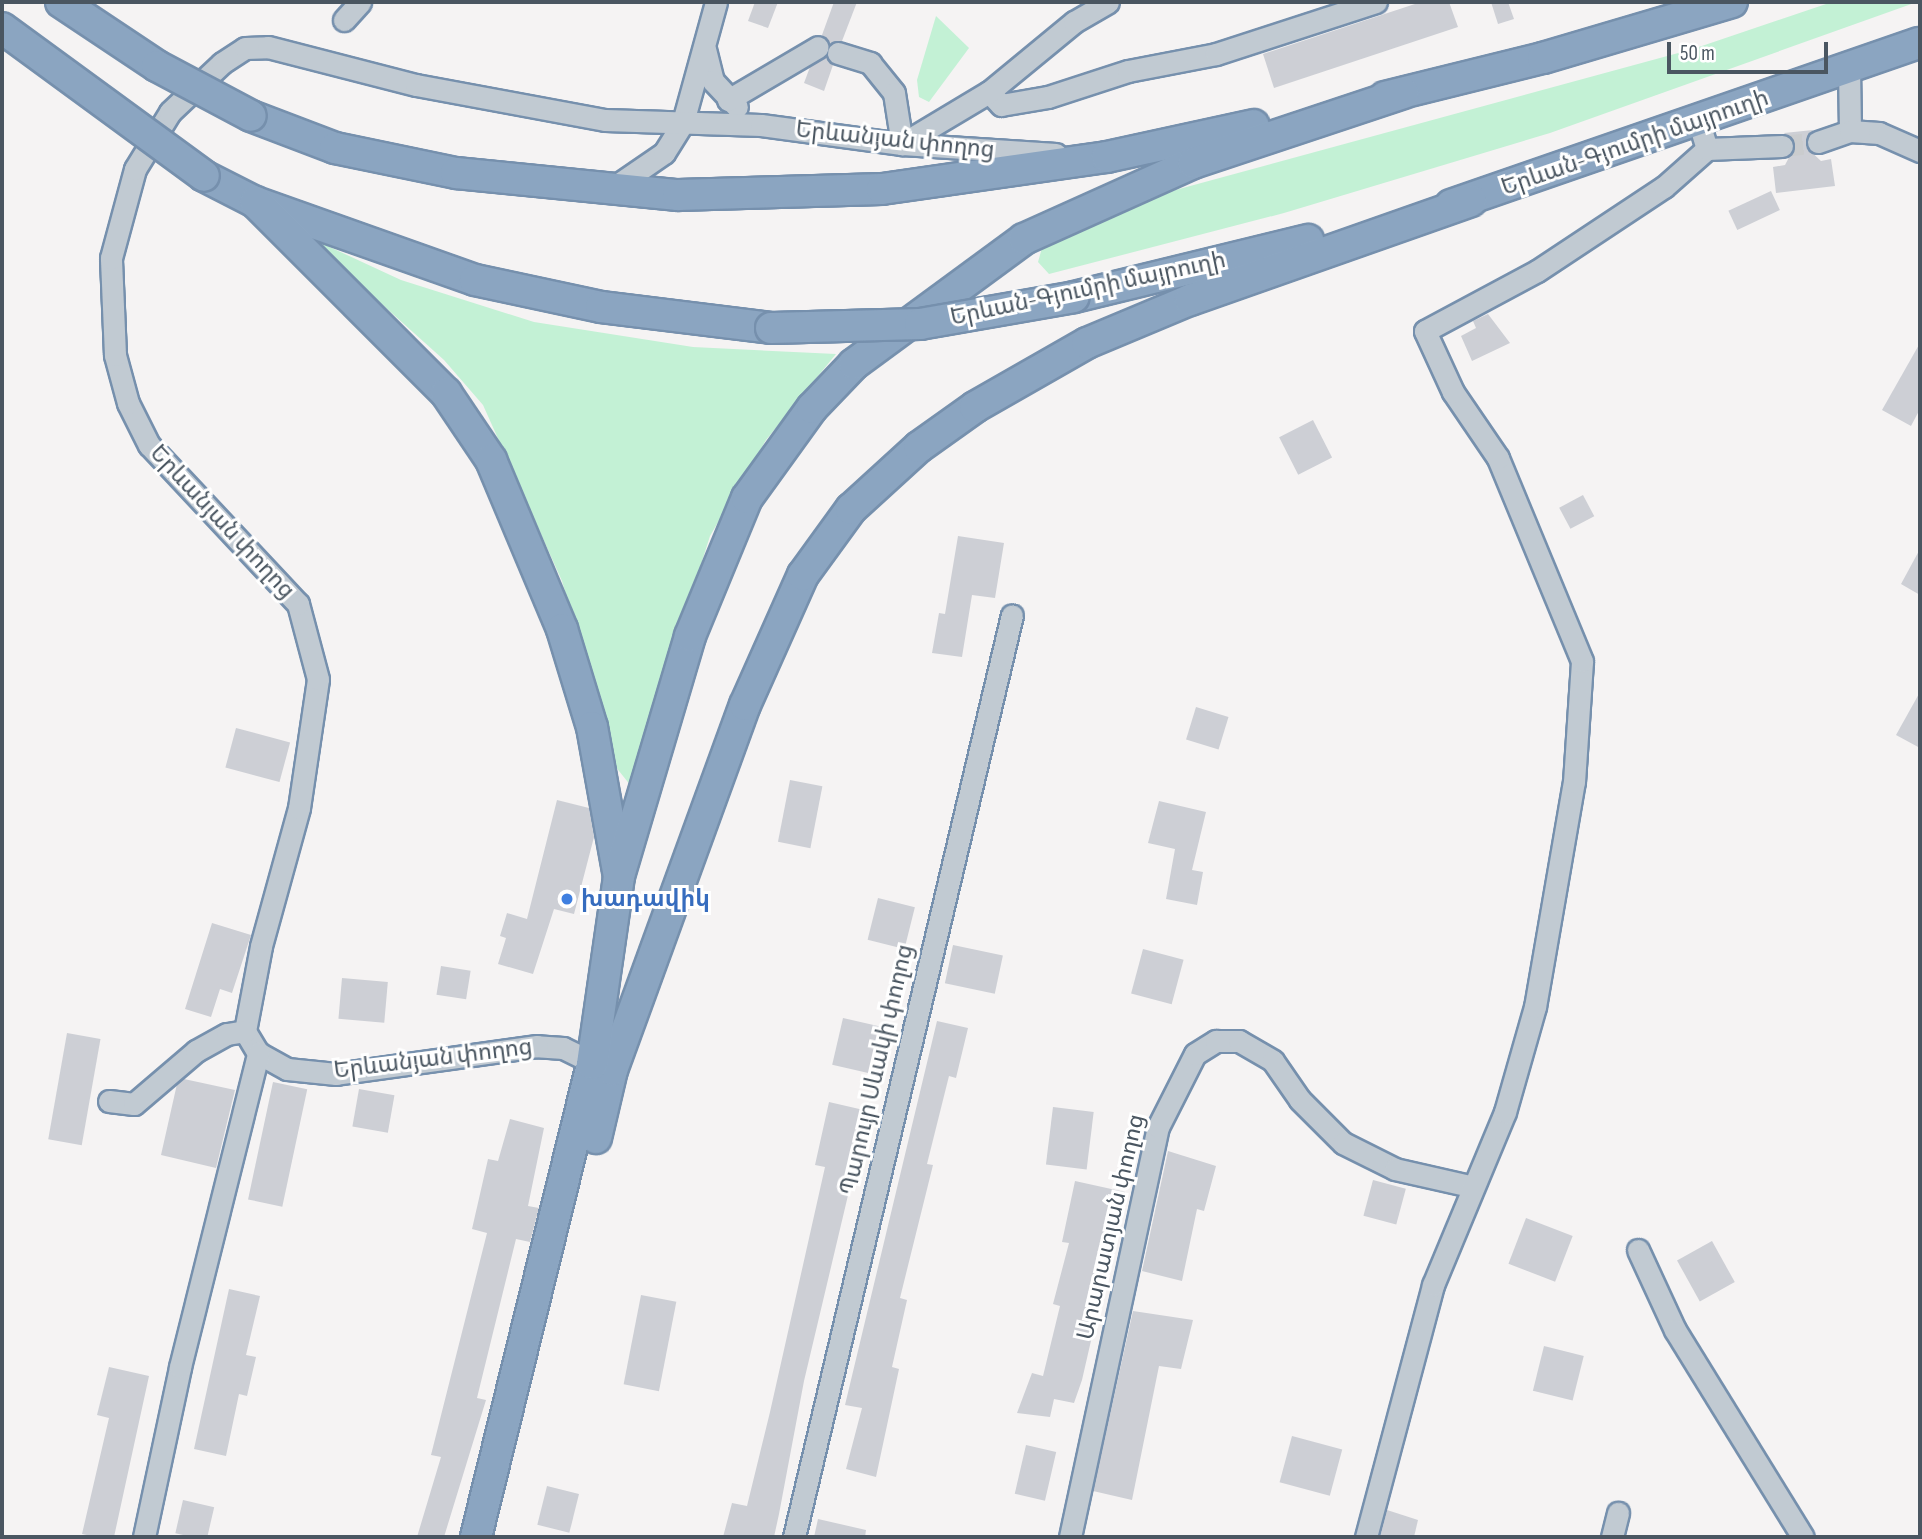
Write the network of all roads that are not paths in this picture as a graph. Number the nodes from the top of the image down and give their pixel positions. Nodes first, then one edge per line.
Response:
1 (61, 2) edge
2 (360, 2) edge
3 (716, 2) edge
4 (1108, 2) edge
5 (1376, 2) edge
6 (1722, 4) edge
7 (344, 20) dead end
8 (2, 28) edge
9 (1920, 43) edge
10 (704, 46) junction
11 (1849, 67) junction
12 (989, 92) junction
13 (1404, 93) junction
14 (728, 100) junction
15 (683, 122) junction
16 (761, 125) junction
17 (1850, 131) junction
18 (1703, 135) junction
19 (1818, 142) tunnel mouth
20 (902, 144) junction
21 (1782, 146) tunnel mouth
22 (1920, 151) edge
23 (1107, 157) junction
24 (608, 191) junction
25 (1471, 201) junction
26 (255, 202) junction
27 (1012, 615) dead end
28 (619, 876) junction
29 (245, 1031) junction
30 (258, 1053) junction
31 (603, 1067) junction
32 (108, 1101) dead end
33 (1470, 1186) junction
34 (1639, 1250) dead end
35 (1618, 1513) dead end
36 (144, 1537) edge
37 (476, 1537) edge
38 (497, 1537) edge
39 (794, 1537) edge
40 (1070, 1537) edge
41 (1366, 1537) edge
42 (1612, 1537) edge
43 (1803, 1537) edge

1 - 24 highway, bridge
2 - 7 street
3 - 10 street
4 - 12 street
5 - 12 street
6 - 13 highway
8 - 26 highway, Երևան-Գյումրի մայրուղի, bridge
9 - 11 highway, Երևան-Գյումրի մայրուղի
10 - 14 street
10 - 15 street
11 - 17 street
11 - 18 highway, Երևան-Գյումրի մայրուղի
12 - 20 street
13 - 23 highway
13 - 28 highway
14 - 16 street
14 - 20 street
15 - 16 street, Երևանյան փողոց
15 - 24 street
15 - 29 street, Երևանյան փողոց
16 - 20 street, Երևանյան փողոց
17 - 19 street
17 - 22 street
18 - 21 street
18 - 25 highway, Երևան-Գյումրի մայրուղի
18 - 33 street
20 - 23 street, Երևանյան փողոց
23 - 24 highway
25 - 26 highway, Երևան-Գյումրի մայրուղի, bridge
25 - 31 highway
26 - 28 highway
27 - 39 street, Պարույր Սևակի փողոց
28 - 31 highway
29 - 30 street
29 - 32 street
30 - 31 street, Երևանյան փողոց
30 - 36 street
31 - 37 highway
31 - 38 highway
33 - 40 street, Արարատյան փողոց
33 - 41 street
34 - 43 street
35 - 42 street

